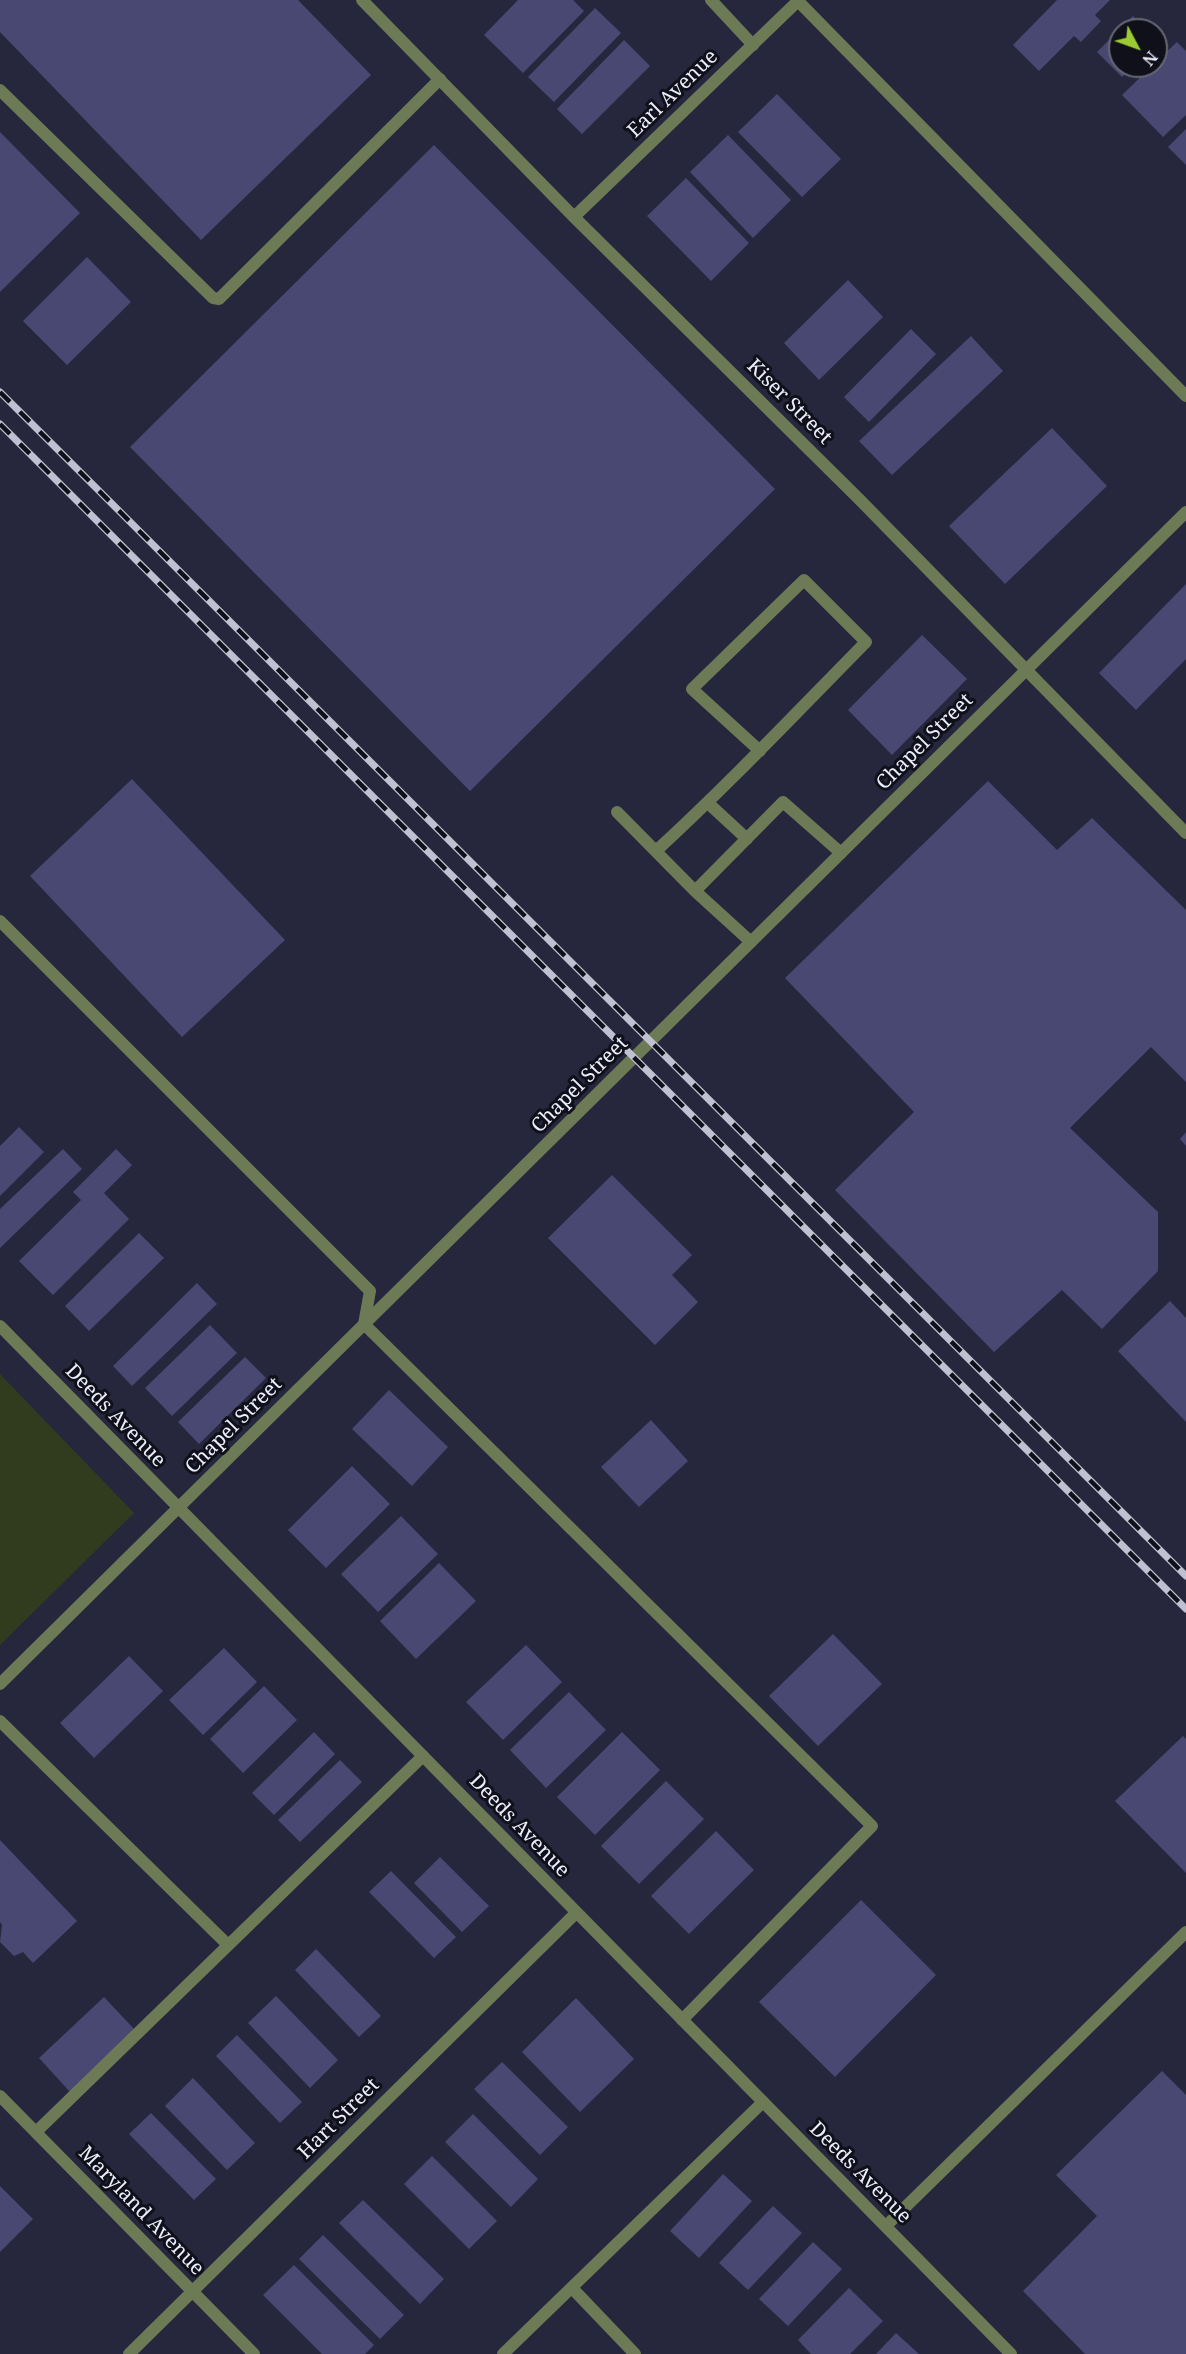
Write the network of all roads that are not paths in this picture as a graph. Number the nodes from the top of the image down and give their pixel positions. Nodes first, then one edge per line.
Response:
1 (362, 0) edge
2 (711, 0) edge
3 (799, 0) edge
4 (753, 45) junction
5 (440, 79) junction
6 (0, 90) edge
7 (574, 217) junction
8 (1186, 396) edge
9 (1186, 512) edge
10 (1024, 671) junction
11 (759, 751) junction
12 (708, 803) junction
13 (617, 812) dead end
14 (1186, 833) edge
15 (747, 839) junction
16 (656, 851) junction
17 (841, 853) junction
18 (695, 891) junction
19 (0, 921) edge
20 (751, 942) junction
21 (364, 1324) junction
22 (1, 1329) edge
23 (178, 1508) junction
24 (0, 1684) edge
25 (0, 1721) edge
26 (423, 1756) junction
27 (576, 1912) junction
28 (1186, 1932) edge
29 (228, 1945) junction
30 (682, 2019) junction
31 (0, 2096) edge
32 (763, 2102) junction
33 (36, 2132) junction
34 (886, 2226) junction
35 (572, 2288) junction
36 (192, 2291) junction
37 (129, 2354) edge
38 (254, 2354) edge
39 (503, 2354) edge
40 (634, 2354) edge
41 (1011, 2354) edge

1 - 5 street, Kiser Street
2 - 4 street
3 - 4 street, Earl Avenue
3 - 8 street
4 - 7 street, Earl Avenue
5 - 6 street
5 - 7 street, Kiser Street
7 - 10 street, Kiser Street
9 - 10 street, Chapel Street
10 - 14 street, Kiser Street
10 - 17 street, Chapel Street
11 - 11 street
11 - 12 street
12 - 15 street
12 - 16 street
13 - 16 street
15 - 17 street
15 - 18 street
16 - 18 street
17 - 20 street, Chapel Street
18 - 20 street
19 - 21 street
20 - 21 street, Chapel Street
21 - 23 street, Chapel Street
21 - 30 street
22 - 23 street, Deeds Avenue
23 - 24 street, Chapel Street
23 - 26 street, Deeds Avenue
25 - 29 street
26 - 27 street, Deeds Avenue
26 - 29 street
27 - 30 street, Deeds Avenue
27 - 36 street, Hart Street
28 - 34 street
29 - 33 street
30 - 32 street, Deeds Avenue
31 - 33 street, Maryland Avenue
32 - 34 street, Deeds Avenue
32 - 35 street
33 - 36 street, Maryland Avenue
34 - 41 street, Deeds Avenue
35 - 39 street
35 - 40 street
36 - 37 street, Hart Street
36 - 38 street, Maryland Avenue

